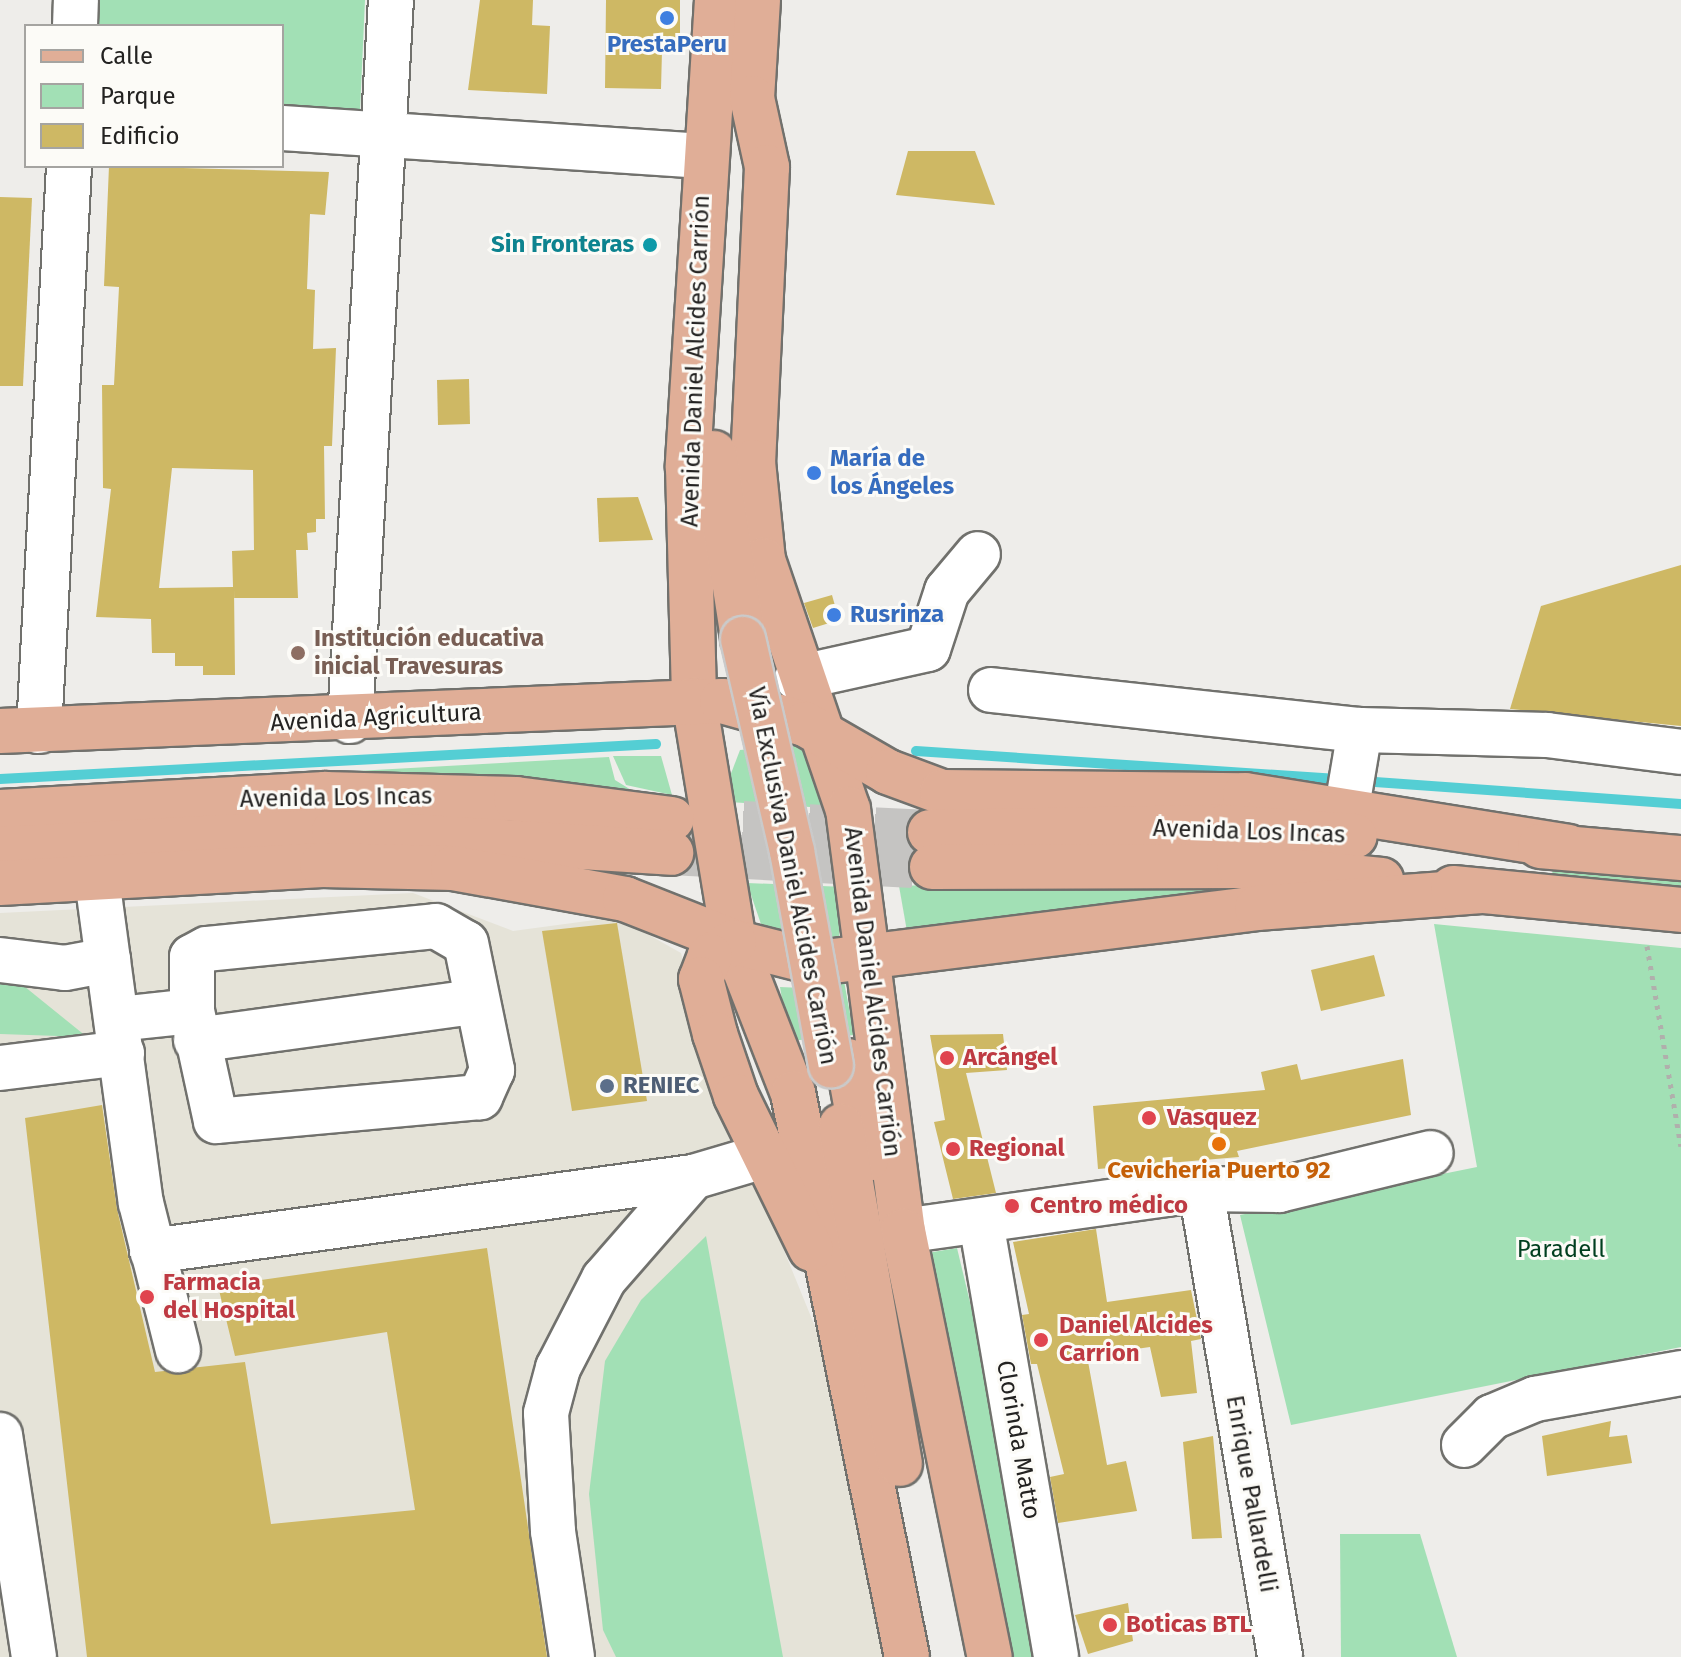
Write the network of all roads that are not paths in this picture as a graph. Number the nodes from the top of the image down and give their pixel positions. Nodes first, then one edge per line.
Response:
1 (76, 0) edge
2 (391, 0) edge
3 (717, 0) edge
4 (758, 0) edge
5 (75, 24) edge
6 (732, 95) junction
7 (284, 128) edge
8 (381, 133) junction
9 (704, 156) junction
10 (69, 168) edge
11 (978, 554) dead end
12 (797, 678) junction
13 (991, 690) dead end
14 (694, 700) junction
15 (751, 705) junction
16 (350, 721) junction
17 (820, 731) junction
18 (13, 735) edge
19 (1681, 752) edge
20 (704, 769) junction
21 (1353, 771) junction
22 (0, 812) edge
23 (1568, 847) junction
24 (0, 849) edge
25 (1681, 858) edge
26 (97, 879) junction
27 (0, 883) edge
28 (1481, 891) junction
29 (859, 907) junction
30 (1660, 908) edge
31 (1069, 934) junction
32 (734, 942) junction
33 (0, 960) edge
34 (108, 960) junction
35 (867, 960) junction
36 (817, 963) junction
37 (473, 1002) junction
38 (194, 1026) junction
39 (120, 1036) junction
40 (853, 1056) junction
41 (0, 1068) edge
42 (1431, 1153) dead end
43 (764, 1156) junction
44 (693, 1177) junction
45 (1201, 1189) junction
46 (981, 1222) junction
47 (903, 1231) junction
48 (152, 1251) junction
49 (837, 1302) junction
50 (178, 1350) dead end
51 (1681, 1373) edge
52 (0, 1435) edge
53 (1464, 1445) dead end
54 (34, 1657) edge
55 (572, 1657) edge
56 (907, 1657) edge
57 (930, 1657) edge
58 (960, 1657) edge
59 (990, 1657) edge
60 (1056, 1657) edge
61 (1280, 1657) edge

1 - 5 street
2 - 8 street
3 - 6 main road, Avenida Daniel Alcides Carrión
4 - 6 main road, Avenida Daniel Alcides Carrión
6 - 9 main road, Avenida Daniel Alcides Carrión
6 - 12 main road, Avenida Daniel Alcides Carrión
6 - 40 main road, Vía Exclusiva Daniel Alcides Carrión, bridge
7 - 8 street
8 - 9 street
8 - 16 street
9 - 14 main road, Avenida Daniel Alcides Carrión
10 - 18 street
11 - 12 street
12 - 17 main road, Avenida Daniel Alcides Carrión
13 - 21 street
14 - 15 main road, Avenida Agricultura
14 - 16 main road, Avenida Agricultura
14 - 20 main road, Avenida Daniel Alcides Carrión
15 - 17 main road, Avenida Agricultura
15 - 20 main road
16 - 18 main road, Avenida Agricultura
17 - 21 main road, Avenida Agricultura
17 - 29 main road, Avenida Daniel Alcides Carrión
19 - 21 street
20 - 32 main road, Avenida Daniel Alcides Carrión
21 - 23 main road, Avenida Agricultura
22 - 24 main road, Avenida Los Incas
23 - 25 main road
23 - 28 main road, Avenida Los Incas
26 - 27 main road
26 - 32 main road
26 - 34 street
28 - 30 main road
28 - 31 main road
29 - 35 main road, Avenida Daniel Alcides Carrión
29 - 36 main road
31 - 35 main road
31 - 40 main road
32 - 36 main road
32 - 43 main road
32 - 49 main road, Avenida Daniel Alcides Carrión
33 - 34 street
34 - 39 street
35 - 36 main road
35 - 40 main road, Avenida Daniel Alcides Carrión
37 - 38 street
37 - 38 street
37 - 38 street
38 - 39 street
39 - 41 street
39 - 48 street
40 - 47 main road, Avenida Daniel Alcides Carrión
40 - 57 main road, Vía Exclusiva Daniel Alcides Carrión
40 - 58 main road, Vía Exclusiva Daniel Alcides Carrión
42 - 45 street
43 - 44 street
43 - 49 main road
44 - 48 street
44 - 55 street
45 - 46 street
45 - 61 street, Enrique Pallardelli
46 - 47 street
46 - 60 street, Clorinda Matto
47 - 59 main road, Avenida Daniel Alcides Carrión
48 - 50 street
49 - 56 main road, Avenida Daniel Alcides Carrión
51 - 53 street
52 - 54 street

